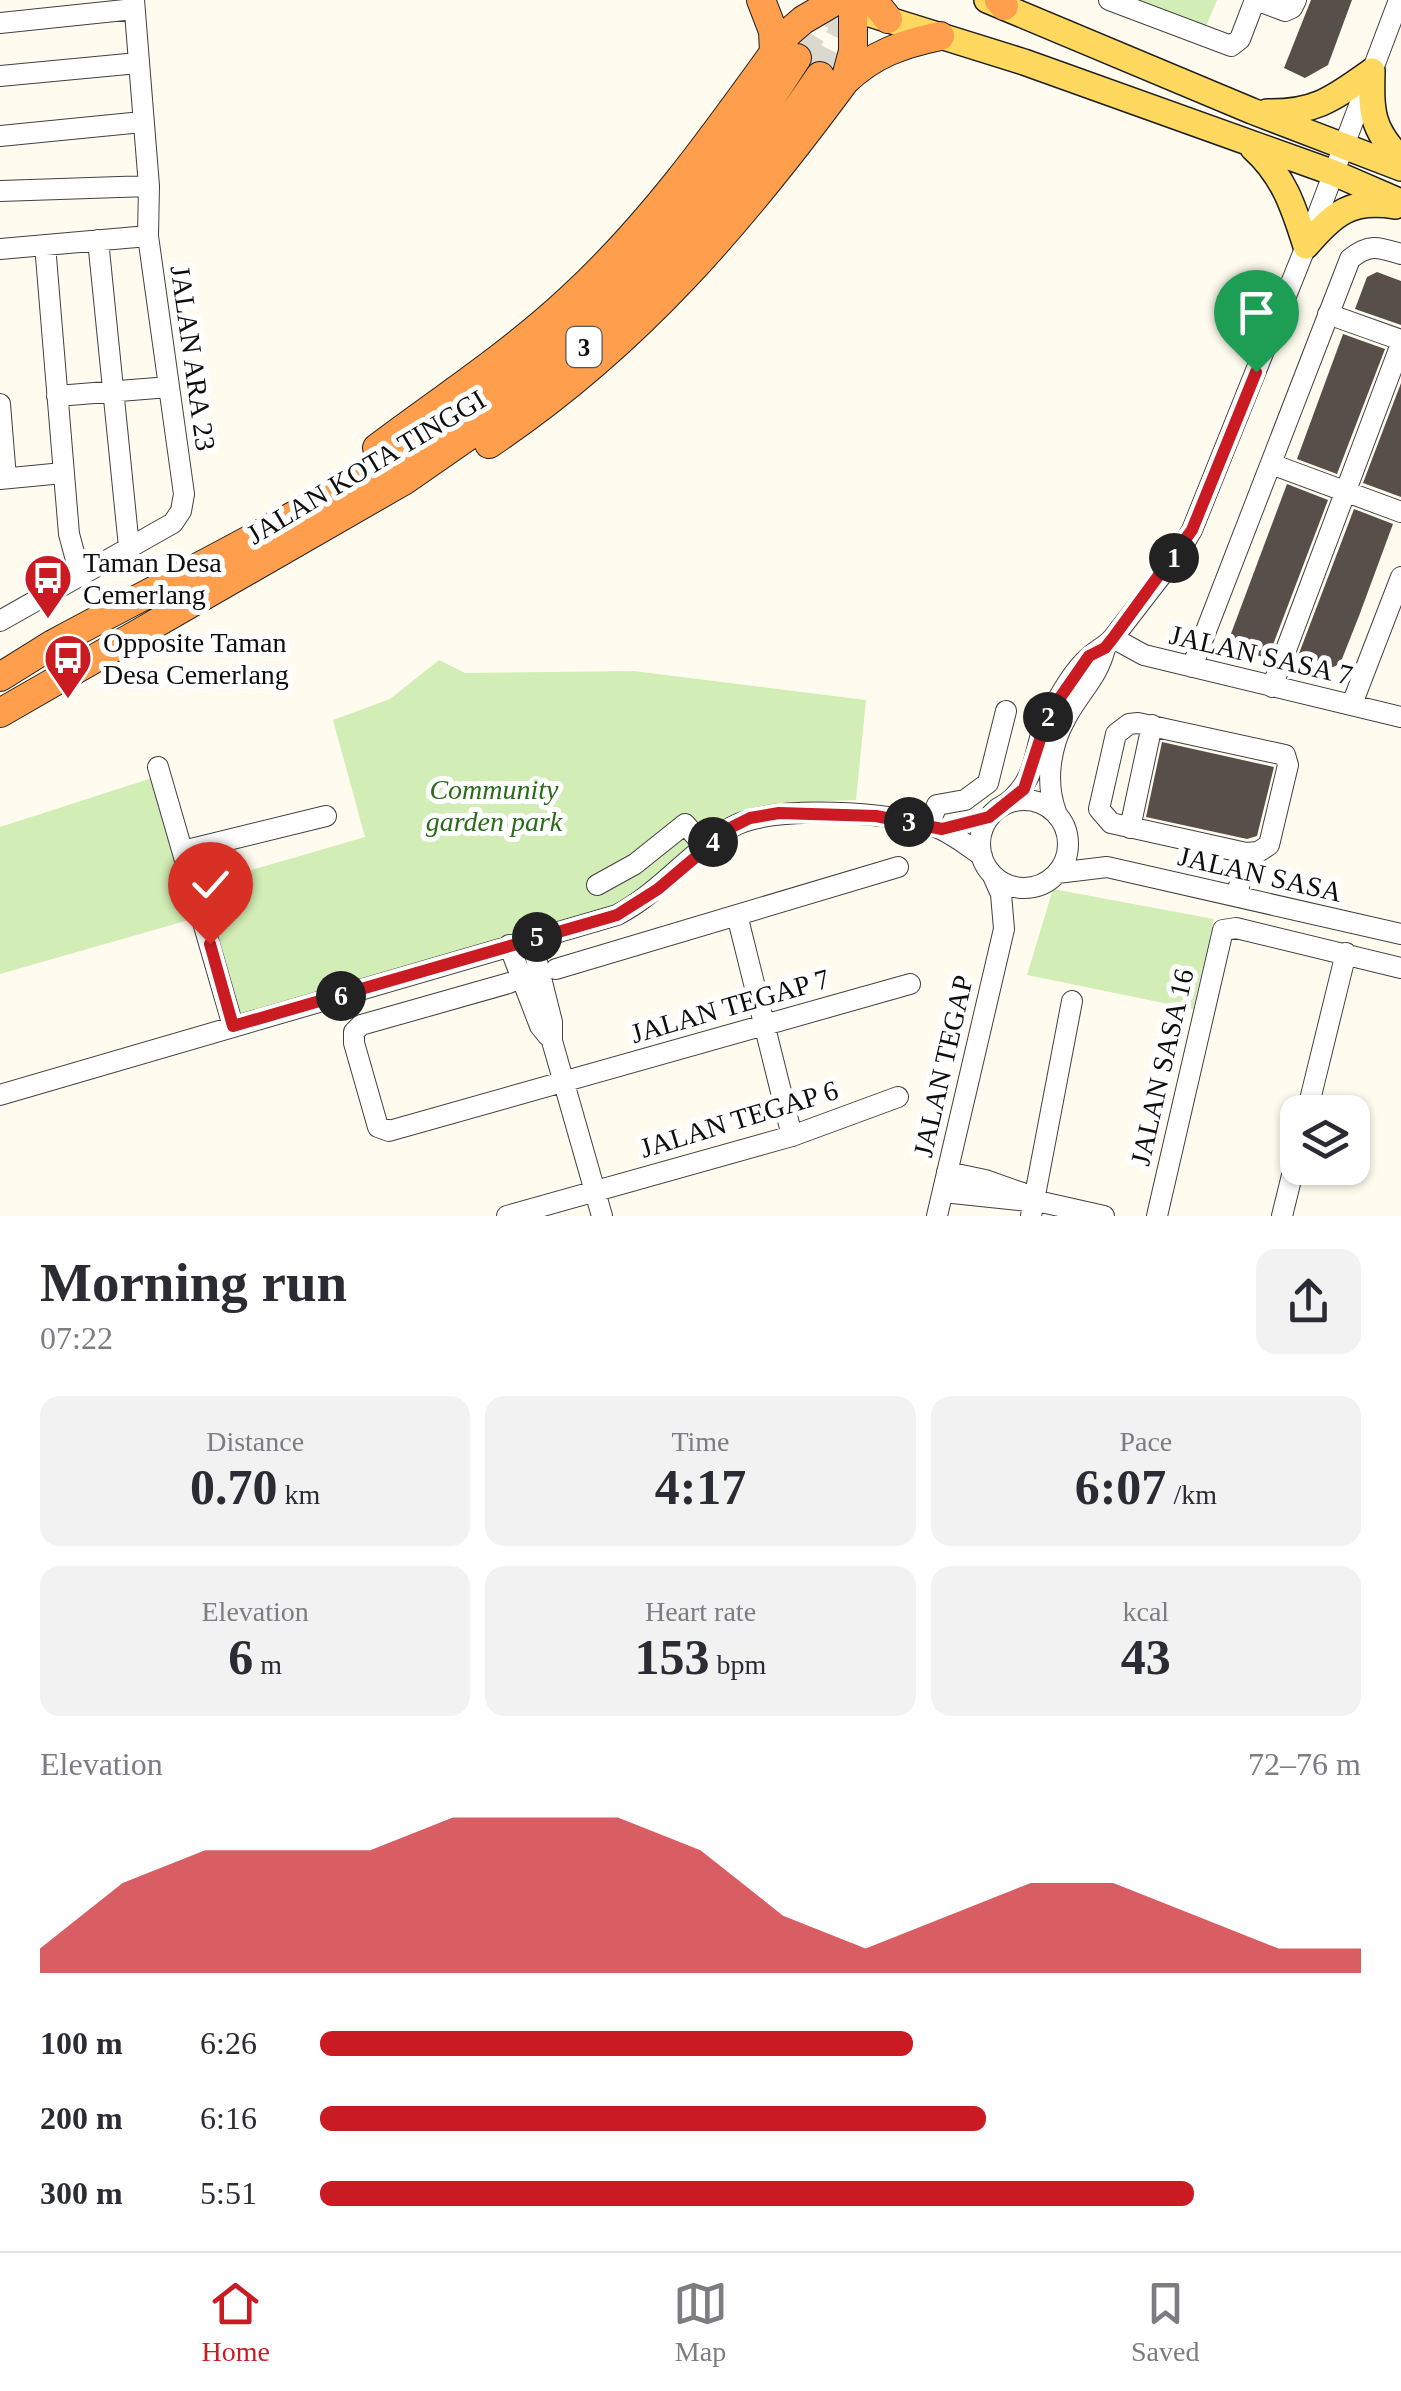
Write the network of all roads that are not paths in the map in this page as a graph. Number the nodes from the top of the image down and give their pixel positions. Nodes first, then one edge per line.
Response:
1 (760, 0) edge
2 (1109, 0) edge
3 (1256, 0) edge
4 (1296, 0) edge
5 (1399, 0) edge
6 (997, 2) edge
7 (134, 4) edge
8 (851, 5) edge
9 (0, 22) edge
10 (1043, 22) junction
11 (940, 36) junction
12 (787, 48) junction
13 (1024, 62) junction
14 (138, 63) junction
15 (1372, 71) junction
16 (838, 73) junction
17 (0, 76) edge
18 (1252, 111) junction
19 (142, 122) junction
20 (0, 136) edge
21 (1246, 141) junction
22 (1344, 146) junction
23 (1401, 159) edge
24 (1401, 168) edge
25 (1334, 173) junction
26 (149, 186) junction
27 (0, 192) edge
28 (1401, 205) edge
29 (148, 236) junction
30 (98, 240) junction
31 (45, 245) junction
32 (1306, 246) junction
33 (0, 249) edge
34 (1401, 254) edge
35 (1328, 314) junction
36 (1401, 342) edge
37 (170, 386) junction
38 (112, 392) junction
39 (57, 396) junction
40 (0, 404) edge
41 (1271, 464) junction
42 (64, 472) junction
43 (3, 478) edge
44 (1345, 492) junction
45 (1401, 512) edge
46 (129, 548) junction
47 (80, 574) junction
48 (1401, 577) edge
49 (0, 621) edge
50 (1109, 643) junction
51 (1192, 667) junction
52 (0, 676) edge
53 (1272, 687) junction
54 (1352, 704) junction
55 (1006, 711) dead end
56 (0, 714) edge
57 (1401, 717) edge
58 (1152, 725) junction
59 (158, 767) dead end
60 (1007, 803) junction
61 (1056, 812) junction
62 (326, 816) dead end
63 (989, 817) junction
64 (935, 827) junction
65 (1130, 828) junction
66 (1068, 834) junction
67 (706, 848) junction
68 (183, 850) junction
69 (1246, 854) junction
70 (982, 856) junction
71 (898, 867) dead end
72 (1107, 867) junction
73 (1057, 874) junction
74 (994, 876) junction
75 (597, 886) dead end
76 (1032, 887) junction
77 (1237, 896) junction
78 (737, 915) junction
79 (1004, 929) junction
80 (1401, 934) edge
81 (531, 938) junction
82 (510, 945) junction
83 (1346, 954) junction
84 (1401, 968) edge
85 (556, 970) dead end
86 (509, 983) dead end
87 (910, 984) dead end
88 (1072, 1001) dead end
89 (765, 1025) junction
90 (233, 1026) junction
91 (552, 1041) junction
92 (564, 1081) junction
93 (0, 1095) edge
94 (1311, 1095) edge
95 (898, 1097) dead end
96 (792, 1136) junction
97 (945, 1182) junction
98 (1290, 1185) edge
99 (595, 1191) junction
100 (1037, 1204) edge
101 (507, 1216) edge
102 (602, 1216) edge
103 (937, 1216) edge
104 (1104, 1216) edge
105 (1158, 1216) edge
106 (1282, 1216) edge

1 - 12 highway
2 - 3 street
3 - 4 street
5 - 15 street
6 - 10 main road
7 - 9 street
7 - 14 street, JALAN ARA 23
8 - 11 main road
8 - 12 highway, JALAN KOTA TINGGI
8 - 16 highway
10 - 13 main road
10 - 18 main road
11 - 13 main road
11 - 16 highway
12 - 16 highway
12 - 52 highway, JALAN KOTA TINGGI
13 - 21 main road
14 - 17 street
14 - 19 street, JALAN ARA 23
15 - 18 main road
15 - 22 street
15 - 23 main road
16 - 56 highway, JALAN KOTA TINGGI
18 - 22 main road
19 - 20 street
19 - 26 street, JALAN ARA 23
21 - 25 main road
21 - 32 main road
22 - 24 main road
22 - 25 street
25 - 28 main road
25 - 32 street
26 - 27 street
26 - 29 street, JALAN ARA 23
28 - 32 main road
29 - 30 street
29 - 37 street, JALAN ARA 23
30 - 31 street
30 - 38 street
31 - 33 street
31 - 39 street
32 - 50 street
34 - 35 street
35 - 36 street
35 - 41 street
36 - 44 street
37 - 38 street
37 - 46 street, JALAN ARA 23
38 - 39 street
38 - 46 street
39 - 42 street
40 - 43 street
41 - 44 street
41 - 51 street
42 - 43 street
42 - 47 street
44 - 45 street
44 - 53 street
46 - 47 street, JALAN ARA 23
47 - 49 street, JALAN ARA 23
48 - 54 street
50 - 51 street, JALAN SASA 7
50 - 60 street
50 - 61 street
51 - 53 street, JALAN SASA 7
53 - 54 street, JALAN SASA 7
54 - 57 street, JALAN SASA 7
55 - 64 street
58 - 65 street
58 - 65 street
58 - 69 street
59 - 68 street
60 - 61 street
60 - 63 street
61 - 66 street
62 - 68 street
63 - 64 street
63 - 70 street
64 - 67 street
64 - 70 street
65 - 69 street
66 - 72 street, JALAN SASA
66 - 73 street
67 - 75 street
67 - 81 street
68 - 90 street
69 - 77 street
70 - 74 street
71 - 78 street
72 - 73 street, JALAN SASA
72 - 77 street, JALAN SASA
73 - 76 street
74 - 76 street
74 - 79 street, JALAN TEGAP
76 - 79 street, JALAN TEGAP
77 - 80 street, JALAN SASA
78 - 85 street
78 - 89 street
79 - 97 street, JALAN TEGAP
81 - 82 street
81 - 91 street
82 - 90 street
82 - 91 street
83 - 84 street
83 - 94 street
83 - 105 street, JALAN SASA 16
86 - 92 street, JALAN TEGAP 7
87 - 89 street, JALAN TEGAP 7
88 - 100 street
89 - 92 street, JALAN TEGAP 7
89 - 96 street
90 - 93 street
91 - 92 street
92 - 99 street
95 - 96 street, JALAN TEGAP 6
96 - 99 street, JALAN TEGAP 6
97 - 100 street
97 - 103 street, JALAN TEGAP
98 - 106 street
99 - 101 street, JALAN TEGAP 6
99 - 102 street
100 - 104 street

